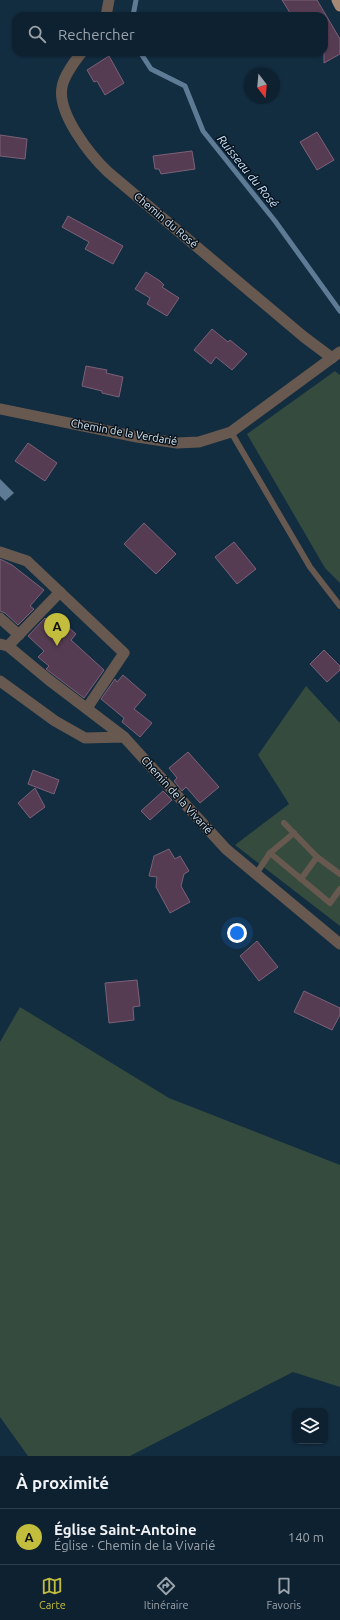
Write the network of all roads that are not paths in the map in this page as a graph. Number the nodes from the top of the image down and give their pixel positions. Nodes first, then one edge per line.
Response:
1 (109, 0) edge
2 (337, 0) edge
3 (340, 6) edge
4 (107, 12) edge
5 (79, 56) edge
6 (336, 355) edge
7 (0, 409) edge
8 (231, 432) junction
9 (0, 552) edge
10 (60, 592) junction
11 (340, 606) edge
12 (0, 618) edge
13 (19, 635) junction
14 (4, 645) edge
15 (0, 681) edge
16 (87, 708) junction
17 (124, 737) junction
18 (284, 822) dead end
19 (294, 834) junction
20 (270, 853) junction
21 (317, 856) junction
22 (256, 874) junction
23 (340, 874) edge
24 (301, 879) junction
25 (340, 889) edge
26 (340, 944) edge

1 - 4 street
2 - 3 main road
5 - 6 street, Chemin du Rosé
6 - 8 street, Chemin de la Verdarié
7 - 8 street, Chemin de la Verdarié
8 - 11 lane
9 - 10 street
10 - 13 street
10 - 16 street
12 - 13 street
13 - 14 street
14 - 16 street, Chemin de la Vivarié
15 - 17 street
16 - 17 street, Chemin de la Vivarié
17 - 22 street, Chemin de la Vivarié
18 - 19 lane
19 - 20 lane
19 - 21 lane
20 - 22 lane
20 - 24 lane
21 - 23 lane
21 - 24 lane
22 - 26 street, Chemin de la Vivarié
24 - 25 lane

